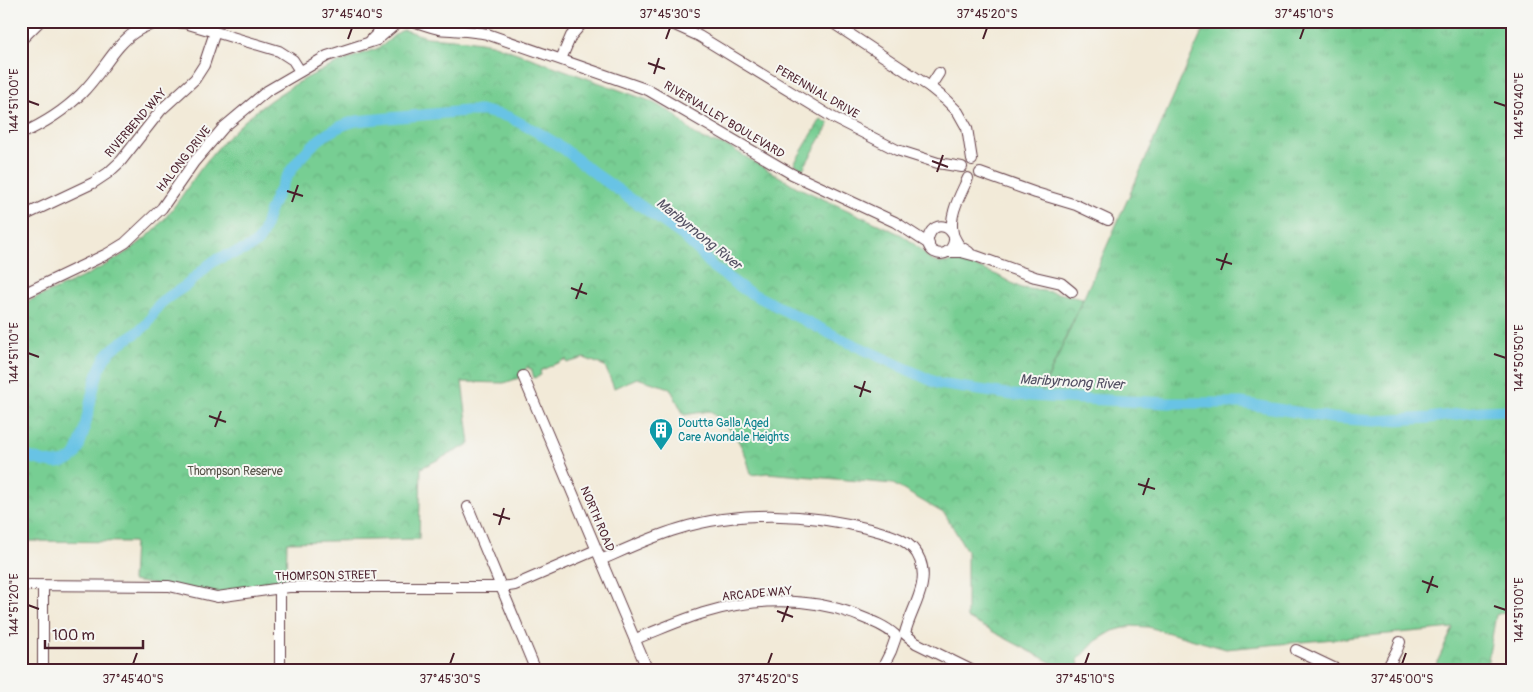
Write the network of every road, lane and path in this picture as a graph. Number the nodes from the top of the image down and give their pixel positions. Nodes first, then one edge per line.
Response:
1 (40, 21) edge
2 (382, 21) edge
3 (584, 21) edge
4 (666, 21) edge
5 (830, 21) edge
6 (406, 22) edge
7 (215, 32) junction
8 (21, 40) edge
9 (368, 42) junction
10 (561, 59) junction
11 (300, 71) junction
12 (939, 73) dead end
13 (930, 87) junction
14 (21, 134) edge
15 (972, 160) junction
16 (962, 167) junction
17 (980, 173) junction
18 (968, 178) junction
19 (958, 203) junction
20 (21, 217) edge
21 (1108, 220) dead end
22 (895, 222) junction
23 (936, 228) junction
24 (953, 235) junction
25 (929, 244) junction
26 (948, 252) junction
27 (976, 256) junction
28 (1072, 292) dead end
29 (21, 295) edge
30 (523, 376) dead end
31 (468, 507) dead end
32 (596, 550) junction
33 (601, 560) junction
34 (21, 586) edge
35 (43, 586) junction
36 (502, 587) junction
37 (280, 588) junction
38 (900, 635) junction
39 (635, 639) junction
40 (1400, 642) dead end
41 (1296, 650) dead end
42 (43, 671) edge
43 (280, 671) edge
44 (536, 671) edge
45 (648, 671) edge
46 (881, 671) edge
47 (973, 671) edge
48 (1142, 671) edge
49 (1154, 671) edge
50 (1340, 671) edge
51 (1386, 671) edge

1 - 8 street
2 - 6 street, RIVERVALLEY BOULEVARD
2 - 9 street
3 - 10 street
4 - 16 street, PERENNIAL DRIVE
5 - 13 street
6 - 9 street, HALONG DRIVE
6 - 10 street, RIVERVALLEY BOULEVARD
7 - 11 street
7 - 14 street
7 - 20 street, RIVERBEND WAY
9 - 11 street, HALONG DRIVE
10 - 22 street, RIVERVALLEY BOULEVARD
11 - 29 street, HALONG DRIVE
12 - 13 street
13 - 15 street
15 - 16 street
15 - 17 street
16 - 18 street
17 - 18 street
17 - 21 street
18 - 19 street
19 - 23 street
19 - 24 street
22 - 23 street, RIVERVALLEY BOULEVARD
22 - 25 street, RIVERVALLEY BOULEVARD
23 - 24 street
23 - 25 street
24 - 26 street
24 - 27 street
25 - 26 street
26 - 27 street
27 - 28 street
30 - 32 street, NORTH ROAD
31 - 36 street
32 - 33 street, NORTH ROAD
32 - 36 street, THOMPSON STREET
33 - 38 street
33 - 39 street, NORTH ROAD
34 - 35 street, THOMPSON STREET
35 - 37 street, THOMPSON STREET
35 - 42 street
36 - 37 street, THOMPSON STREET
36 - 44 street
37 - 43 street
38 - 39 street, ARCADE WAY
38 - 46 street
38 - 47 street, ARCADE WAY
39 - 45 street, NORTH ROAD
40 - 51 street
41 - 50 street
48 - 49 street

